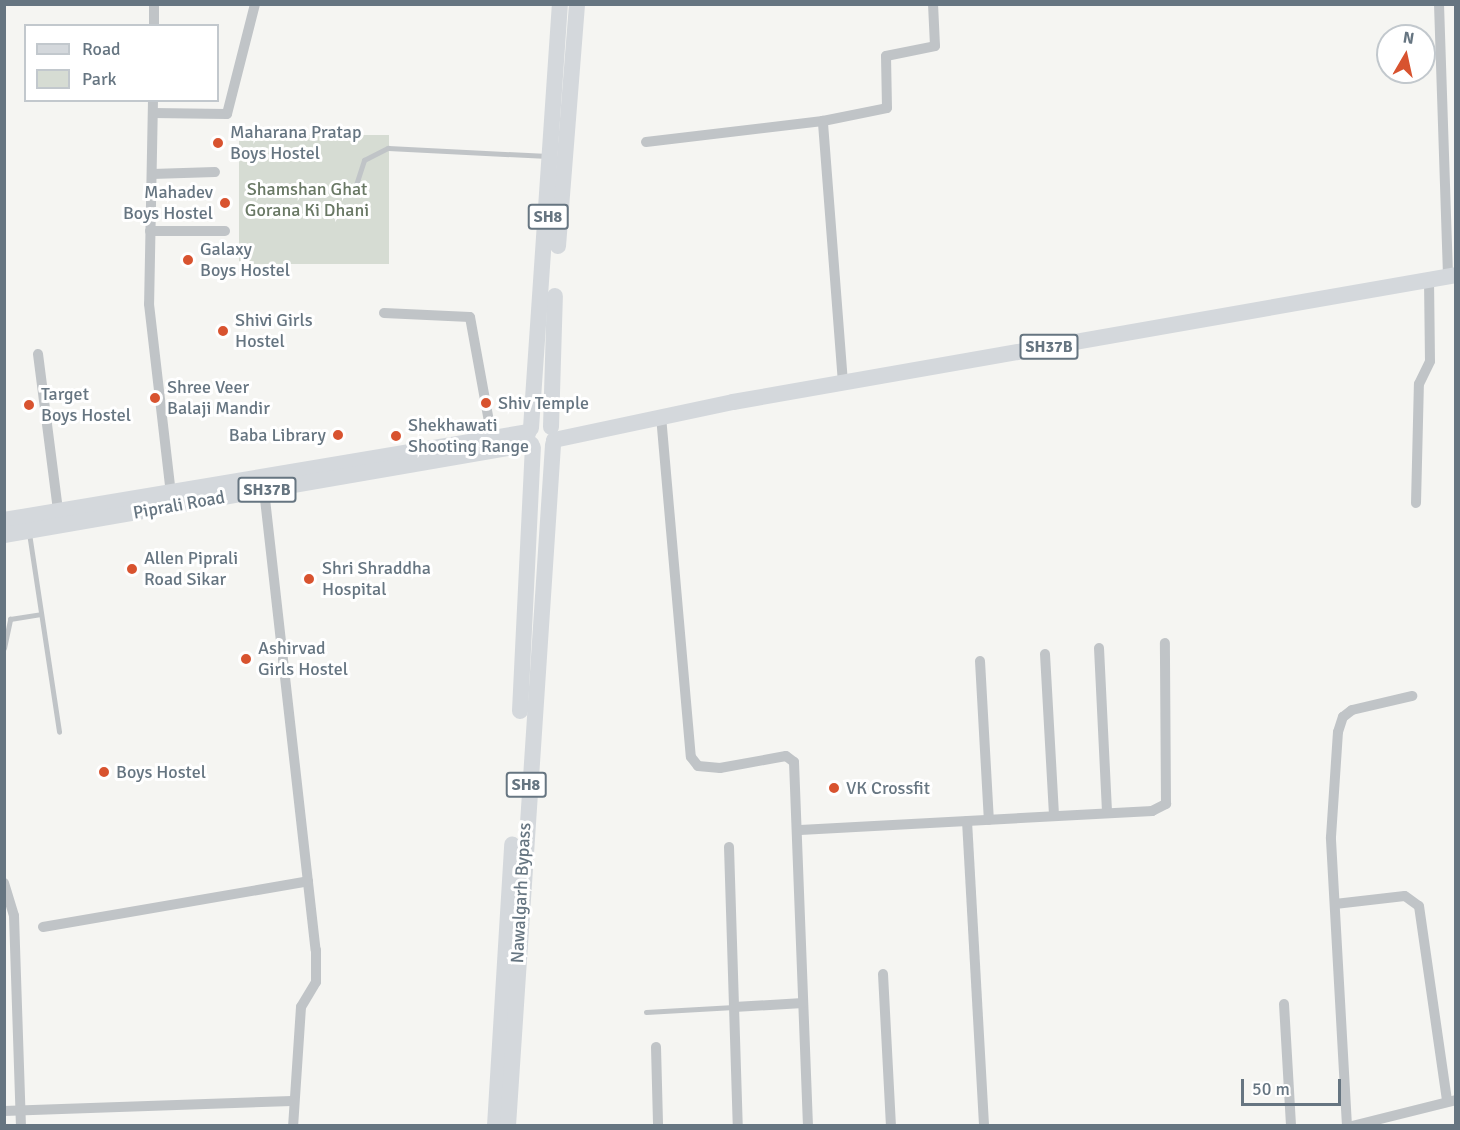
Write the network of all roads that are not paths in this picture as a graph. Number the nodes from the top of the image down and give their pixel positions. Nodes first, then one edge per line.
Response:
1 (154, 4) edge
2 (255, 4) edge
3 (560, 4) edge
4 (577, 4) edge
5 (933, 4) edge
6 (1439, 4) edge
7 (154, 24) edge
8 (153, 102) edge
9 (153, 113) junction
10 (823, 120) junction
11 (646, 142) dead end
12 (551, 156) junction
13 (215, 172) dead end
14 (152, 174) junction
15 (353, 194) dead end
16 (150, 231) junction
17 (225, 231) dead end
18 (1452, 275) edge
19 (1429, 281) junction
20 (550, 286) junction
21 (384, 312) dead end
22 (38, 354) dead end
23 (843, 383) junction
24 (661, 416) junction
25 (553, 435) junction
26 (492, 438) junction
27 (531, 438) junction
28 (264, 490) junction
29 (171, 493) junction
30 (1416, 503) dead end
31 (58, 511) junction
32 (4, 520) edge
33 (28, 531) junction
34 (4, 535) edge
35 (536, 556) junction
36 (41, 614) junction
37 (1166, 643) dead end
38 (4, 648) edge
39 (1099, 648) dead end
40 (1045, 654) dead end
41 (980, 661) dead end
42 (1412, 696) dead end
43 (59, 732) dead end
44 (1107, 813) junction
45 (1054, 816) junction
46 (989, 820) junction
47 (967, 821) junction
48 (800, 830) junction
49 (729, 847) dead end
50 (308, 881) junction
51 (4, 883) edge
52 (1335, 904) junction
53 (43, 927) dead end
54 (883, 974) dead end
55 (803, 1003) junction
56 (1284, 1004) dead end
57 (734, 1007) junction
58 (646, 1012) dead end
59 (656, 1047) dead end
60 (1451, 1100) edge
61 (292, 1101) junction
62 (21, 1110) junction
63 (4, 1111) edge
64 (21, 1125) edge
65 (293, 1125) edge
66 (495, 1125) edge
67 (508, 1125) edge
68 (658, 1125) edge
69 (738, 1125) edge
70 (808, 1125) edge
71 (891, 1125) edge
72 (984, 1125) edge
73 (1291, 1125) edge
74 (1350, 1125) edge

1 - 7 street
2 - 9 street
3 - 12 main road, SH8
4 - 20 main road, SH8
5 - 10 street
6 - 18 street
8 - 9 street
9 - 14 street
10 - 11 street
10 - 23 street
12 - 15 lane
12 - 20 main road, SH8
13 - 14 street
14 - 16 street
16 - 17 street
16 - 29 street
18 - 19 main road, SH37B
19 - 23 main road, SH37B
19 - 30 street
20 - 25 main road, SH8
20 - 27 main road, SH8
21 - 26 street
22 - 31 street
23 - 24 main road, SH37B
24 - 25 main road, SH37B
24 - 48 street
25 - 27 main road
25 - 27 main road
25 - 35 main road, Nawalgarh Bypass / SH8
26 - 27 main road
26 - 29 main road
27 - 28 main road, Piprali Road / SH37B
27 - 35 main road, Nawalgarh Bypass / SH8
28 - 33 main road, Piprali Road / SH37B
28 - 50 street
29 - 31 main road
31 - 32 main road
33 - 34 main road, Piprali Road / SH37B
33 - 36 lane
35 - 66 main road, Nawalgarh Bypass / SH8
35 - 67 main road, Nawalgarh Bypass / SH8
36 - 38 lane
36 - 43 lane
37 - 44 street
39 - 44 street
40 - 45 street
41 - 46 street
42 - 52 street
44 - 45 street
45 - 46 street
46 - 47 street
47 - 48 street
47 - 72 street
48 - 55 street
49 - 57 street
50 - 53 street
50 - 61 street
51 - 62 street
52 - 60 street
52 - 74 street
54 - 71 street
55 - 57 street
55 - 70 street
56 - 73 street
57 - 58 lane
57 - 69 street
59 - 68 street
60 - 74 street
61 - 62 street
61 - 65 street
62 - 63 street
62 - 64 street

